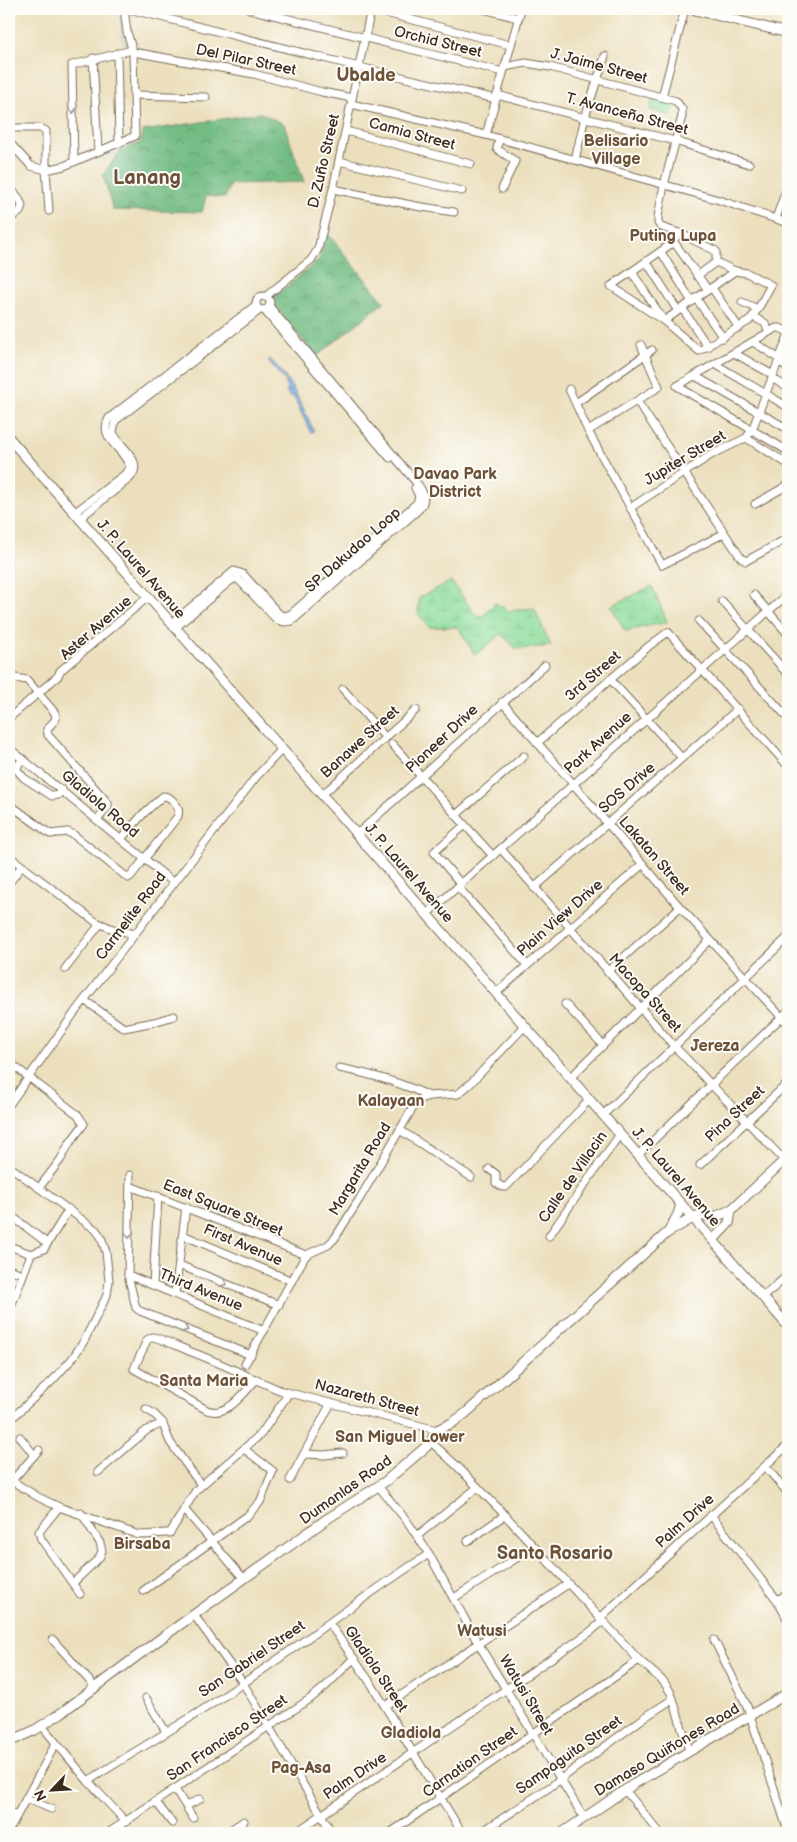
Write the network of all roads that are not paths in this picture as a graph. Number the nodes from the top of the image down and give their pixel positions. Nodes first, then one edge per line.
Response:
1 (124, 9) edge
2 (129, 9) edge
3 (249, 9) edge
4 (371, 9) edge
5 (483, 9) edge
6 (521, 9) edge
7 (685, 9) edge
8 (691, 9) edge
9 (715, 9) edge
10 (518, 18) junction
11 (788, 27) edge
12 (788, 33) edge
13 (366, 37) junction
14 (510, 45) junction
15 (132, 51) junction
16 (117, 53) junction
17 (605, 56) dead end
18 (93, 58) junction
19 (359, 67) junction
20 (503, 70) junction
21 (597, 80) junction
22 (134, 95) junction
23 (206, 97) dead end
24 (497, 97) junction
25 (662, 97) junction
26 (352, 101) junction
27 (585, 117) junction
28 (9, 128) edge
29 (346, 131) junction
30 (486, 135) junction
31 (499, 139) junction
32 (675, 141) junction
33 (9, 142) edge
34 (120, 143) junction
35 (15, 150) junction
36 (98, 151) junction
37 (9, 155) edge
38 (575, 160) junction
39 (74, 161) junction
40 (339, 162) junction
41 (471, 164) dead end
42 (749, 164) dead end
43 (46, 170) junction
44 (664, 185) junction
45 (788, 185) edge
46 (9, 186) edge
47 (333, 189) junction
48 (502, 189) dead end
49 (462, 191) dead end
50 (785, 204) edge
51 (49, 211) dead end
52 (454, 212) dead end
53 (776, 218) junction
54 (9, 219) edge
55 (788, 223) edge
56 (679, 233) junction
57 (674, 242) junction
58 (661, 252) junction
59 (646, 261) junction
60 (716, 262) junction
61 (735, 271) junction
62 (632, 272) junction
63 (697, 276) junction
64 (710, 289) junction
65 (265, 297) junction
66 (694, 300) junction
67 (742, 302) dead end
68 (262, 308) junction
69 (758, 309) junction
70 (680, 310) junction
71 (754, 317) junction
72 (664, 321) junction
73 (739, 328) junction
74 (769, 332) junction
75 (788, 332) edge
76 (723, 338) junction
77 (752, 342) junction
78 (787, 342) edge
79 (641, 345) dead end
80 (708, 347) junction
81 (652, 350) dead end
82 (734, 353) junction
83 (645, 355) junction
84 (779, 360) junction
85 (715, 364) junction
86 (788, 367) edge
87 (695, 376) junction
88 (773, 377) junction
89 (788, 388) edge
90 (569, 389) dead end
91 (766, 393) junction
92 (637, 401) junction
93 (576, 403) junction
94 (788, 407) edge
95 (759, 413) junction
96 (788, 429) edge
97 (752, 430) junction
98 (588, 431) junction
99 (9, 438) edge
100 (746, 438) junction
101 (788, 451) edge
102 (788, 464) edge
103 (683, 472) junction
104 (788, 484) edge
105 (755, 504) dead end
106 (630, 508) junction
107 (77, 516) junction
108 (723, 534) junction
109 (788, 538) edge
110 (788, 593) edge
111 (754, 596) dead end
112 (149, 598) junction
113 (722, 601) dead end
114 (768, 610) junction
115 (699, 621) dead end
116 (173, 626) junction
117 (748, 628) junction
118 (788, 634) edge
119 (724, 649) junction
120 (788, 662) edge
121 (545, 665) dead end
122 (782, 668) junction
123 (702, 669) junction
124 (788, 674) edge
125 (9, 678) edge
126 (610, 679) junction
127 (343, 689) dead end
128 (38, 692) junction
129 (502, 702) junction
130 (738, 709) junction
131 (416, 710) dead end
132 (9, 718) edge
133 (788, 718) edge
134 (646, 719) junction
135 (385, 737) junction
136 (537, 743) junction
137 (392, 744) dead end
138 (9, 748) edge
139 (282, 750) junction
140 (524, 756) dead end
141 (23, 758) junction
142 (682, 758) junction
143 (788, 766) edge
144 (421, 777) junction
145 (573, 784) junction
146 (62, 790) junction
147 (322, 795) junction
148 (9, 804) edge
149 (456, 815) junction
150 (98, 819) junction
151 (608, 824) junction
152 (465, 825) junction
153 (357, 834) junction
154 (121, 839) junction
155 (501, 849) junction
156 (9, 856) edge
157 (492, 856) junction
158 (145, 859) junction
159 (643, 864) junction
160 (22, 866) junction
161 (9, 883) edge
162 (174, 883) junction
163 (460, 886) junction
164 (534, 888) junction
165 (680, 907) junction
166 (427, 914) junction
167 (100, 924) junction
168 (569, 928) junction
169 (135, 934) junction
170 (788, 937) edge
171 (710, 940) junction
172 (527, 965) junction
173 (65, 969) dead end
174 (607, 972) junction
175 (745, 978) junction
176 (496, 993) junction
177 (84, 1000) junction
178 (565, 1004) dead end
179 (640, 1009) junction
180 (788, 1011) edge
181 (174, 1016) dead end
182 (782, 1017) junction
183 (788, 1024) edge
184 (524, 1027) junction
185 (603, 1045) junction
186 (674, 1046) junction
187 (9, 1062) edge
188 (339, 1068) dead end
189 (28, 1077) junction
190 (570, 1078) junction
191 (788, 1083) edge
192 (711, 1085) junction
193 (429, 1096) junction
194 (589, 1100) junction
195 (9, 1105) edge
196 (603, 1115) junction
197 (747, 1121) junction
198 (400, 1130) junction
199 (620, 1134) junction
200 (638, 1155) junction
201 (786, 1159) edge
202 (700, 1165) dead end
203 (9, 1166) edge
204 (488, 1168) dead end
205 (130, 1175) dead end
206 (471, 1177) dead end
207 (130, 1186) junction
208 (39, 1188) junction
209 (158, 1196) junction
210 (681, 1204) junction
211 (186, 1207) junction
212 (69, 1209) junction
213 (731, 1211) junction
214 (9, 1214) edge
215 (693, 1218) junction
216 (667, 1233) junction
217 (183, 1235) junction
218 (548, 1236) dead end
219 (713, 1240) junction
220 (9, 1246) edge
221 (45, 1246) junction
222 (31, 1254) junction
223 (306, 1255) junction
224 (179, 1265) junction
225 (9, 1269) edge
226 (22, 1274) junction
227 (128, 1275) junction
228 (788, 1276) edge
229 (292, 1281) junction
230 (153, 1285) junction
231 (12, 1292) edge
232 (175, 1294) junction
233 (763, 1297) junction
234 (279, 1305) junction
235 (9, 1312) edge
236 (788, 1326) edge
237 (264, 1331) junction
238 (251, 1355) junction
239 (245, 1364) dead end
240 (257, 1379) junction
241 (289, 1393) junction
242 (330, 1403) junction
243 (146, 1409) dead end
244 (9, 1421) edge
245 (163, 1423) junction
246 (437, 1430) junction
247 (20, 1437) dead end
248 (431, 1442) junction
249 (788, 1445) edge
250 (244, 1449) junction
251 (343, 1453) dead end
252 (305, 1454) junction
253 (765, 1466) junction
254 (98, 1472) dead end
255 (290, 1480) dead end
256 (10, 1482) edge
257 (200, 1486) junction
258 (378, 1486) junction
259 (478, 1487) junction
260 (788, 1493) edge
261 (59, 1507) junction
262 (184, 1509) junction
263 (81, 1514) junction
264 (505, 1515) junction
265 (711, 1515) junction
266 (417, 1536) junction
267 (213, 1542) junction
268 (468, 1542) dead end
269 (534, 1547) junction
270 (429, 1554) junction
271 (244, 1579) junction
272 (73, 1584) junction
273 (568, 1584) junction
274 (144, 1590) dead end
275 (80, 1594) dead end
276 (788, 1594) edge
277 (454, 1598) junction
278 (777, 1600) junction
279 (194, 1615) junction
280 (601, 1619) junction
281 (788, 1620) edge
282 (329, 1623) junction
283 (53, 1640) dead end
284 (714, 1640) dead end
285 (478, 1643) junction
286 (354, 1658) junction
287 (639, 1660) junction
288 (243, 1683) junction
289 (95, 1687) junction
290 (506, 1689) junction
291 (788, 1693) edge
292 (146, 1698) dead end
293 (673, 1699) junction
294 (385, 1706) junction
295 (750, 1715) junction
296 (42, 1726) junction
297 (270, 1726) junction
298 (166, 1732) junction
299 (534, 1735) junction
300 (9, 1742) edge
301 (56, 1743) junction
302 (689, 1750) junction
303 (414, 1753) junction
304 (560, 1779) junction
305 (88, 1781) junction
306 (175, 1789) junction
307 (625, 1790) junction
308 (26, 1798) junction
309 (441, 1798) junction
310 (200, 1799) dead end
311 (156, 1802) junction
312 (186, 1806) junction
313 (51, 1809) dead end
314 (9, 1812) edge
315 (17, 1815) junction
316 (321, 1816) junction
317 (193, 1818) dead end
318 (584, 1818) junction
319 (244, 1821) dead end
320 (126, 1822) junction
321 (172, 1823) dead end
322 (9, 1830) edge
323 (788, 1831) edge
324 (108, 1833) edge
325 (226, 1833) edge
326 (295, 1833) edge
327 (332, 1833) edge
328 (390, 1833) edge
329 (462, 1833) edge
330 (480, 1833) edge
331 (562, 1833) edge
332 (660, 1833) edge

1 - 15 street
2 - 19 street
3 - 13 street, Orchid Street
4 - 13 street, D. Zuño Street
4 - 14 street
5 - 10 street
6 - 10 street
7 - 25 street
8 - 12 main road
9 - 11 main road
10 - 14 street
13 - 19 street, D. Zuño Street
13 - 20 street, Orchid Street
14 - 20 street
15 - 16 street
15 - 22 street
15 - 26 street, Del Pilar Street
16 - 18 street
16 - 34 street
17 - 21 street
18 - 36 street
18 -> 39 street
19 - 24 street
19 - 26 street, D. Zuño Street
20 - 21 street, J. Jaime Street
20 - 24 street
21 - 25 street, J. Jaime Street
21 - 27 street
22 - 23 street
22 - 34 street
24 - 27 street, T. Avanceña Street
24 - 30 street
25 - 32 street, J. Jaime Street
26 - 29 street, D. Zuño Street
26 - 30 street, Del Pilar Street
27 - 32 street, T. Avanceña Street
27 - 38 street
28 - 43 street
29 - 40 street, D. Zuño Street
29 - 41 street, Camia Street
30 - 31 street, Del Pilar Street
31 - 38 street, Del Pilar Street
31 - 48 street
32 - 42 street, T. Avanceña Street
32 - 44 street
33 - 35 street
34 - 36 street
35 - 37 street
35 - 43 street
36 - 39 street
38 - 44 street, Del Pilar Street
39 - 43 street
40 - 47 street, D. Zuño Street
40 - 49 street
43 - 51 street
44 - 53 street, Del Pilar Street
44 - 56 street
45 - 50 street
46 - 54 street
47 - 52 street
47 - 65 street, D. Zuño Street
50 - 53 street
53 - 55 street, Del Pilar Street
56 - 57 street
56 - 60 street
57 - 58 street
57 - 63 street
58 - 59 street
58 - 66 street
59 - 62 street
59 - 70 street
60 - 61 street
60 - 63 street
61 - 64 street
61 - 69 street
62 - 72 street
62 - 72 street
63 - 64 street
64 - 66 street
64 - 73 street
65 - 68 street
65 - 68 street, D. Zuño Street
66 - 70 street
66 - 76 street
67 - 69 street
68 - 107 street
68 - 116 street, SP Dakudao Loop
69 - 71 street
70 - 72 street
70 - 80 street
71 - 73 street
71 - 74 street
72 - 80 street
73 - 76 street
74 - 75 street
74 - 77 street
76 - 80 street
77 - 82 street
77 - 84 street
78 - 84 street, Jupiter Street
79 - 83 street
81 - 83 street
82 - 85 street
82 - 88 street
83 - 92 street
83 - 93 street
84 - 86 street
84 - 88 street, Jupiter Street
85 - 87 street
85 - 91 street
87 - 95 street
87 - 97 street
88 - 89 street
88 - 91 street, Jupiter Street
90 - 93 street
91 - 94 street
91 - 95 street, Jupiter Street
92 - 98 street
92 - 103 street
93 - 98 street
95 - 96 street
95 - 97 street, Jupiter Street
97 - 100 street, Jupiter Street
97 - 101 street
98 - 106 street
99 - 107 main road, J. P. Laurel Avenue
100 - 102 street
100 - 103 street, Jupiter Street
103 - 106 street, Jupiter Street
103 - 108 street
104 - 105 street
106 - 108 street
107 - 112 main road, J. P. Laurel Avenue
108 - 109 street
110 - 114 street, Park Avenue
111 - 114 street
112 - 116 main road, J. P. Laurel Avenue
112 - 128 street, Aster Avenue
113 - 117 street
114 - 117 street, Park Avenue
114 - 118 street
115 - 119 street
116 - 139 main road, J. P. Laurel Avenue
117 - 119 street, Park Avenue
117 - 122 street
119 - 123 street, Park Avenue
119 - 133 street
120 - 122 street
121 - 129 street, Pioneer Drive
122 - 124 street
123 - 126 street, 3rd Street
123 - 130 street
123 - 134 street, Park Avenue
125 - 128 street
126 - 134 street
126 - 136 street, 3rd Street
127 - 135 street
128 - 132 street, Aster Avenue
128 - 150 street
129 - 136 street, Lakatan Street
129 - 144 street, Pioneer Drive
130 - 142 street, SOS Drive
130 - 143 street
131 - 135 street, Banawe Street
134 - 142 street
134 - 145 street, Park Avenue
135 - 147 street, Banawe Street
136 - 145 street, Lakatan Street
137 - 144 street
138 - 141 street, Gladiola Road
139 - 147 main road, J. P. Laurel Avenue
139 - 162 street, Carmelite Road
140 - 149 street
141 - 146 street, Gladiola Road
141 - 146 street
142 - 151 street, SOS Drive
144 - 149 street
144 - 153 street, Pioneer Drive
145 - 151 street, Lakatan Street
145 - 155 street, Park Avenue
146 - 150 street, Gladiola Road
147 - 153 main road, J. P. Laurel Avenue
148 - 158 street
149 - 152 street
150 - 154 street, Gladiola Road
151 - 159 street, Lakatan Street
151 - 164 street, SOS Drive
152 - 157 street
152 - 163 street
153 - 166 main road, J. P. Laurel Avenue
154 - 158 street, Gladiola Road
154 - 158 street
155 - 157 street, Park Avenue
155 - 164 street, Macopa Street
156 - 160 street
157 - 163 street, Park Avenue
158 - 162 street, Gladiola Road
159 - 165 street, Lakatan Street
159 - 168 street, Plain View Drive
160 - 161 street
160 - 167 street
162 - 169 street, Carmelite Road
163 - 166 street, Park Avenue
163 - 172 street
164 - 168 street, Macopa Street
165 - 171 street, Lakatan Street
165 - 174 street
166 - 176 main road, J. P. Laurel Avenue
167 - 169 street
167 - 173 street
168 - 172 street, Plain View Drive
168 - 174 street, Macopa Street
169 - 177 street, Carmelite Road
170 - 175 street
171 - 175 street, Lakatan Street
171 - 179 street
172 - 176 street, Plain View Drive
174 - 179 street, Macopa Street
175 - 182 street, Lakatan Street
175 - 186 street
176 - 184 main road, J. P. Laurel Avenue
177 - 181 street
177 - 189 street, Carmelite Road
178 - 185 street
179 - 185 street
179 - 186 street, Macopa Street
180 - 182 street
182 - 183 street, Lakatan Street
182 - 192 street
184 - 190 main road, J. P. Laurel Avenue
184 - 193 street
185 - 190 street
186 - 192 street, Macopa Street
186 - 196 street
187 - 189 street
188 - 193 street
189 - 195 street, Carmelite Road
189 - 208 street
190 - 194 main road, J. P. Laurel Avenue
191 - 197 street, Pina Street
192 - 197 street, Macopa Street
192 - 200 street
193 - 198 street, Margarita Road
194 - 196 main road, J. P. Laurel Avenue
194 - 204 street
196 - 199 main road, J. P. Laurel Avenue
197 - 201 street, Macopa Street
197 - 202 street, Pina Street
198 - 206 street
198 - 223 street, Margarita Road
199 - 200 main road, J. P. Laurel Avenue
199 - 218 street, Calle de Villacin
200 - 210 main road, J. P. Laurel Avenue
201 - 213 main road
203 - 208 street
205 - 207 street
207 - 209 street, East Square Street
207 -> 227 street
208 - 212 street
209 - 211 street, East Square Street
209 - 230 street
210 - 215 main road, J. P. Laurel Avenue
210 - 216 main road
211 - 217 street
211 - 223 street, East Square Street
212 - 221 street
212 - 244 street
213 - 215 main road
213 - 219 main road
214 - 221 street
215 - 216 main road
215 - 219 main road, J. P. Laurel Avenue
216 - 246 main road
217 - 224 street
217 - 229 street, First Avenue
219 - 233 main road, J. P. Laurel Avenue
220 - 222 street
221 - 222 street
222 - 226 street
223 - 229 street
224 - 232 street
224 -> 234 street
225 - 226 street
226 - 231 street
227 - 230 street, Third Avenue
227 -> 238 street
228 - 233 street
229 - 234 street
230 - 232 street, Third Avenue
231 - 235 street
232 - 237 street, Third Avenue
233 - 236 main road, J. P. Laurel Avenue
234 - 237 street
237 - 238 street
238 - 239 street
240 - 240 street, Nazareth Street
240 - 241 street, Nazareth Street
241 - 242 street, Nazareth Street
241 - 250 street
242 - 246 street, Nazareth Street
242 - 252 street
243 - 245 street
245 - 254 street
245 - 257 street
246 - 248 main road, Dumanlas Road
247 - 256 street
248 - 258 main road, Dumanlas Road
248 - 259 street
249 - 253 street, Palm Drive
250 - 257 street
250 - 267 street
251 - 252 street
252 - 255 street
253 - 260 street
253 - 265 street, Palm Drive
256 - 261 street
257 - 262 street
258 - 266 street, Watusi Street
258 - 271 main road, Dumanlas Road
259 - 264 street
259 - 266 street
261 - 263 street
261 - 272 street
262 - 263 street
262 - 267 street
263 - 272 street
264 - 268 street
264 - 269 street
265 - 278 street
265 - 280 street, Palm Drive
266 - 270 street, Watusi Street
267 - 271 street
267 - 274 street
269 - 273 street
269 - 277 street
270 - 277 street, Watusi Street
270 - 282 street, San Gabriel Street
271 - 279 main road, Dumanlas Road
272 - 275 street
273 - 280 street
273 - 285 street
276 - 278 street
277 - 285 street, Watusi Street
278 - 281 street
279 - 288 street
279 - 289 main road, Dumanlas Road
280 - 287 street
280 - 290 street, Palm Drive
282 - 286 street, Gladiola Street
282 - 288 street, San Gabriel Street
283 - 289 street
284 - 295 street
285 - 290 street, Watusi Street
285 - 294 street
286 - 294 street, Gladiola Street
286 - 297 street, San Francisco Street
287 - 293 street
287 - 299 street, Carnation Street
288 - 297 street
288 - 298 street, San Gabriel Street
289 - 296 main road, Dumanlas Road
290 - 299 street, Watusi Street
290 - 303 street, Palm Drive
291 - 295 main road, Damaso Quiñones Road
292 - 298 street
293 - 302 street
293 - 304 street, Sampaguita Street
294 - 303 street, Gladiola Street
295 - 302 main road, Damaso Quiñones Road
295 - 323 street
296 - 300 main road, Dumanlas Road
296 - 301 street
297 - 306 street, San Francisco Street
297 - 316 street
298 - 305 street, San Gabriel Street
299 - 304 street, Watusi Street
299 - 309 street, Carnation Street
301 - 305 street
301 - 308 street
302 - 307 main road, Damaso Quiñones Road
303 - 309 street, Gladiola Street
303 - 316 street, Palm Drive
304 - 318 street, Watusi Street
304 - 330 street, Sampaguita Street
305 - 320 street
306 - 311 street, San Francisco Street
306 - 312 street
307 - 318 main road, Damaso Quiñones Road
307 - 332 street
308 - 313 street
308 - 315 street
309 - 328 street, Carnation Street
309 - 329 street, Gladiola Street
310 - 312 street
311 - 320 street, San Francisco Street
311 - 321 street
312 - 317 street
314 - 315 street
315 - 322 street
316 - 326 street, Palm Drive
316 - 327 street
318 - 331 main road, Damaso Quiñones Road
319 - 325 street
320 - 324 street, San Francisco Street

